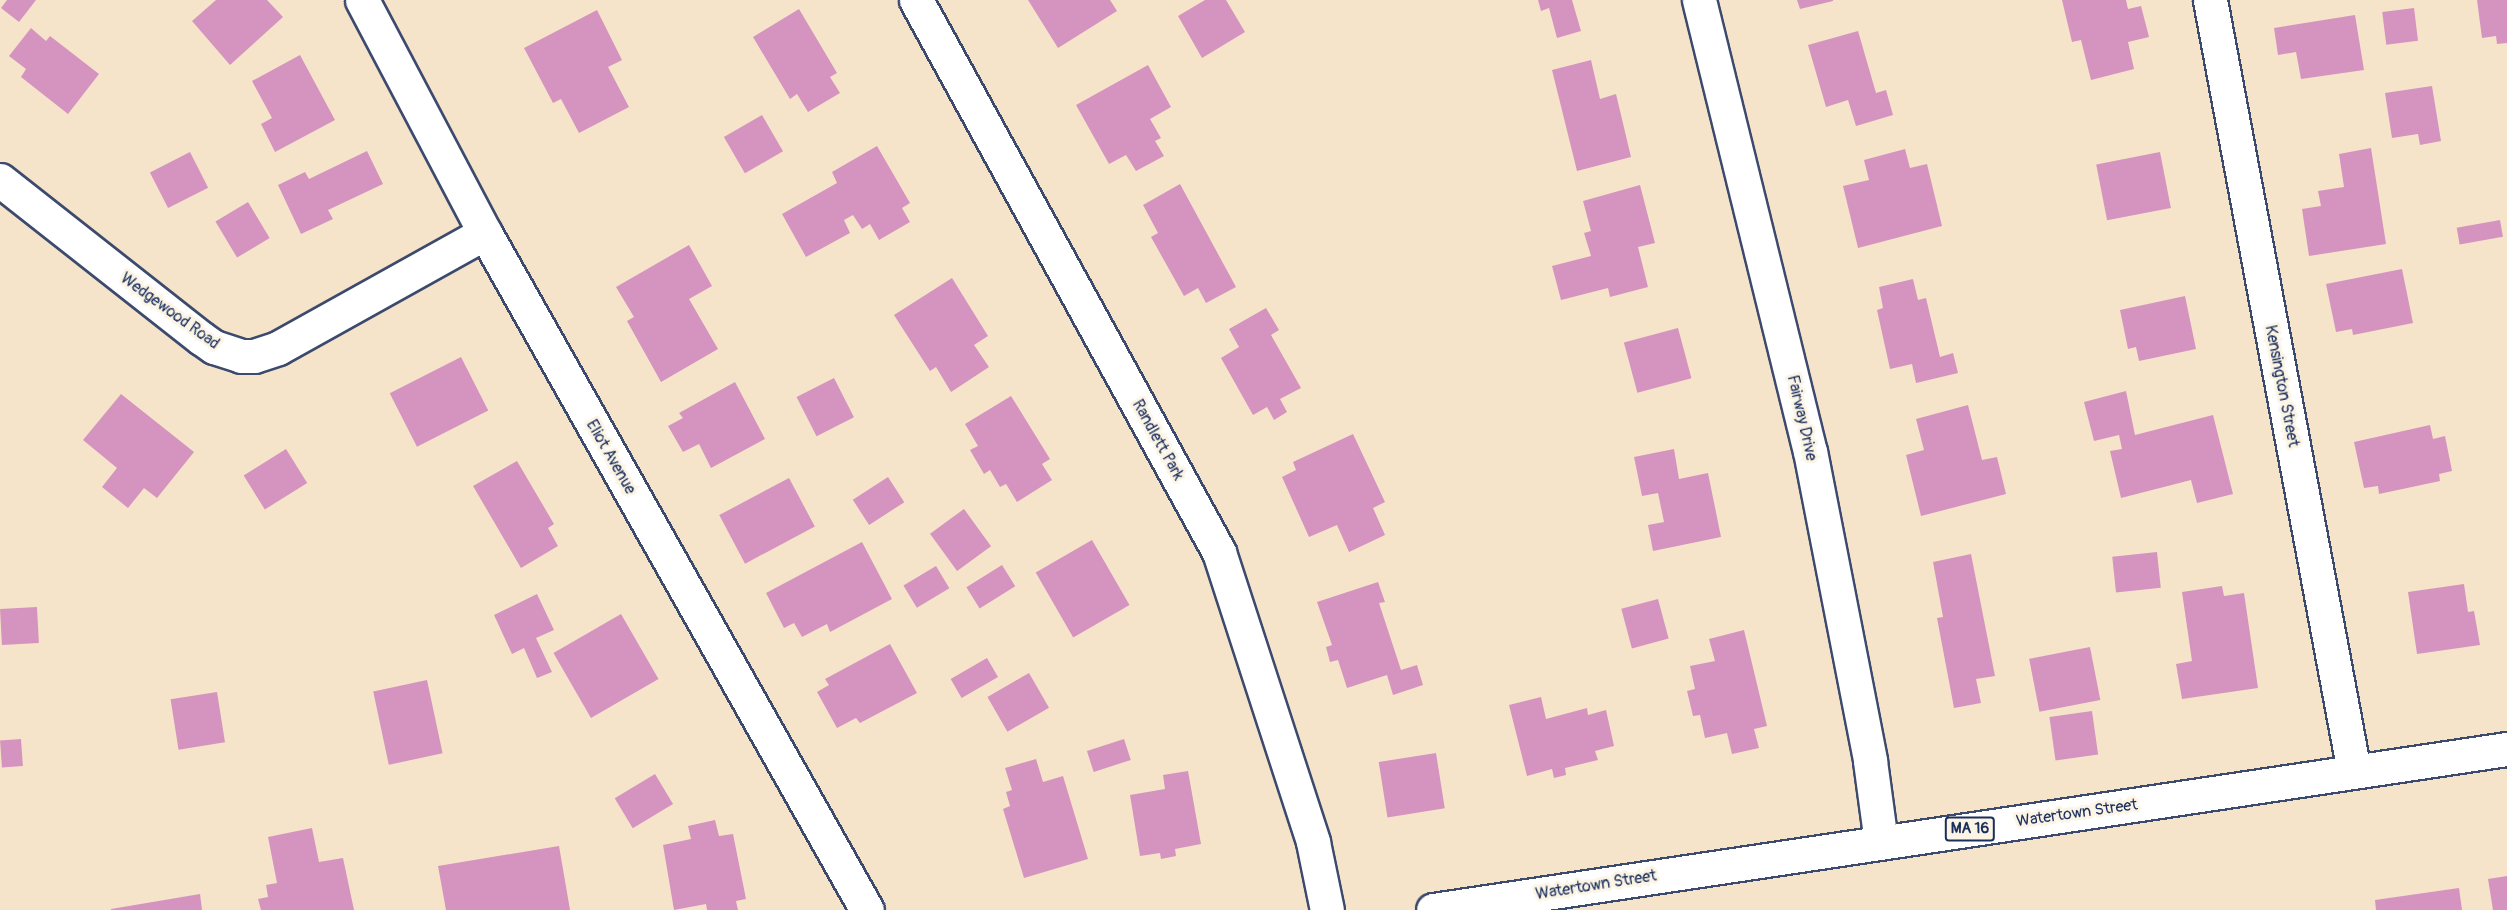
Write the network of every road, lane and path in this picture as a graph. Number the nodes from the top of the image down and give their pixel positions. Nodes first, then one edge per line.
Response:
1 (362, 0) edge
2 (916, 0) edge
3 (1699, 0) edge
4 (2210, 0) edge
5 (0, 180) edge
6 (484, 233) junction
7 (2507, 749) edge
8 (2354, 772) junction
9 (1881, 842) junction
10 (867, 910) edge
11 (1327, 910) edge
12 (1433, 910) edge

1 - 6 street, Eliot Avenue
2 - 11 street, Randlett Park
3 - 9 street, Fairway Drive
4 - 8 street, Kensington Street
5 - 6 street, Wedgewood Road
6 - 10 street, Eliot Avenue
7 - 8 street, Watertown Street / MA 16
8 - 9 street, Watertown Street / MA 16
9 - 12 street, Watertown Street / MA 16

